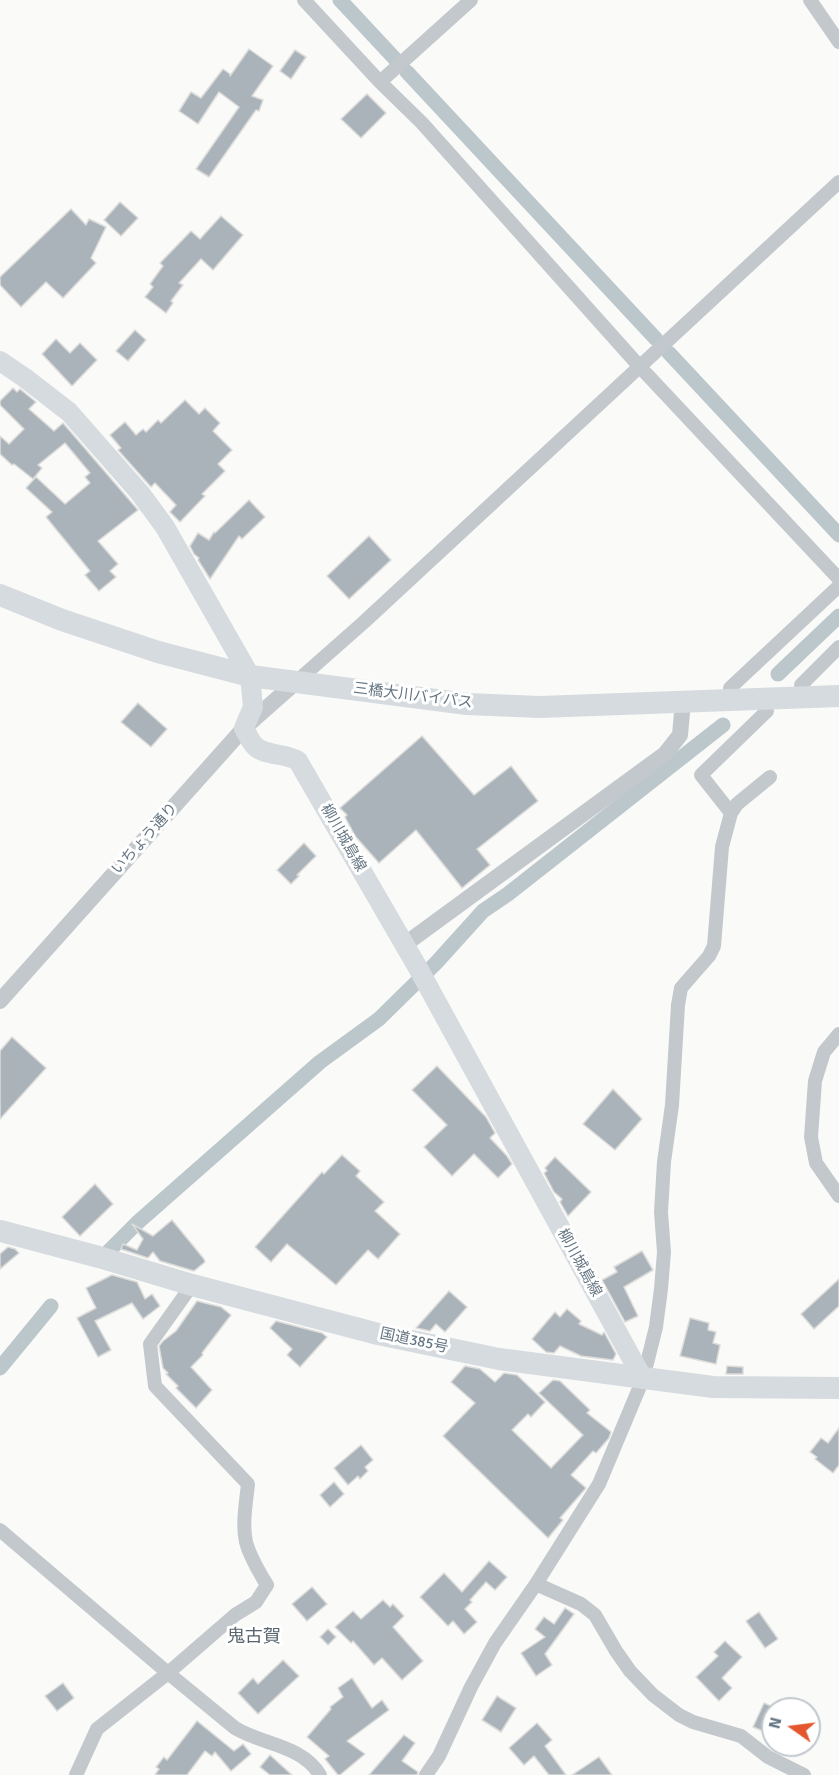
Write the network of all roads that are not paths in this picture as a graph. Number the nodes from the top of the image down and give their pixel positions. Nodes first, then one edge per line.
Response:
1 (304, 0) edge
2 (471, 0) edge
3 (810, 0) edge
4 (839, 42) edge
5 (380, 82) junction
6 (839, 182) edge
7 (0, 361) edge
8 (640, 367) junction
9 (839, 579) edge
10 (839, 586) edge
11 (0, 595) edge
12 (839, 646) edge
13 (250, 676) junction
14 (296, 682) junction
15 (801, 685) dead end
16 (730, 688) dead end
17 (839, 696) edge
18 (682, 701) junction
19 (767, 711) dead end
20 (244, 728) junction
21 (770, 777) dead end
22 (731, 813) junction
23 (404, 945) junction
24 (0, 1000) edge
25 (839, 1034) edge
26 (839, 1196) edge
27 (0, 1231) edge
28 (192, 1285) junction
29 (647, 1379) junction
30 (839, 1388) edge
31 (0, 1530) edge
32 (536, 1584) junction
33 (168, 1673) junction
34 (76, 1775) edge
35 (320, 1775) edge
36 (426, 1775) edge
37 (804, 1775) edge

1 - 5 street
2 - 5 street
3 - 4 street
5 - 8 street
6 - 8 street
7 - 13 main road
8 - 9 street
8 - 14 street
10 - 16 street
11 - 13 highway, 三橋大川バイパス
12 - 15 street
13 - 14 highway, 三橋大川バイパス
13 - 20 main road
14 - 18 highway, 三橋大川バイパス
14 - 20 street, いちょう通り
17 - 18 highway, 三橋大川バイパス
18 - 23 street
19 - 22 street
20 - 23 main road, 柳川城島線
20 - 24 street, いちょう通り
21 - 22 street
22 - 29 street
23 - 29 main road, 柳川城島線
25 - 26 street
27 - 28 highway, 国道385号
28 - 29 highway, 国道385号
28 - 33 street
29 - 30 highway, 国道385号
29 - 32 street
31 - 33 street
32 - 36 street
32 - 37 street
33 - 34 street
33 - 35 street

